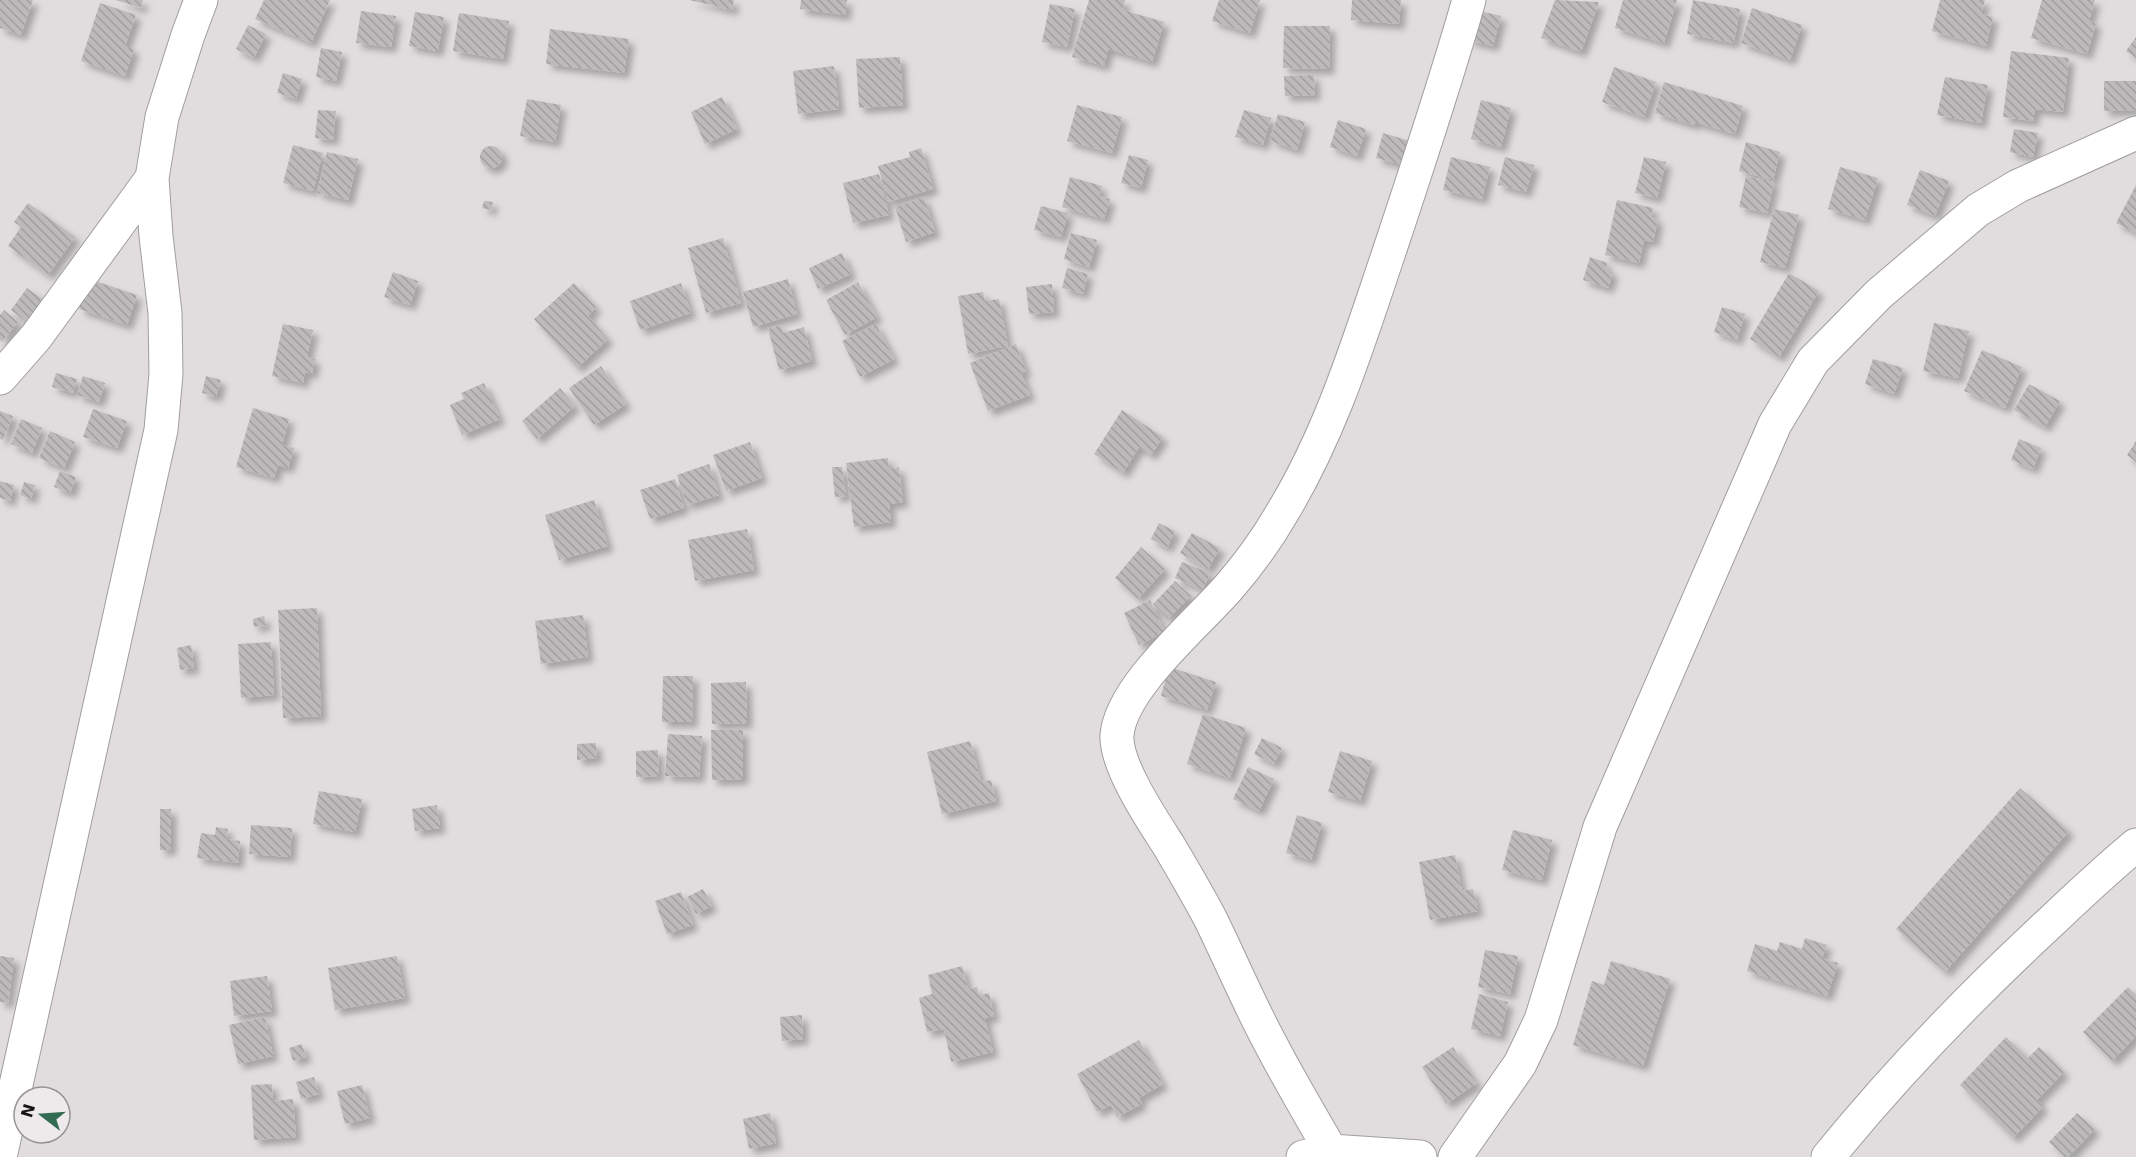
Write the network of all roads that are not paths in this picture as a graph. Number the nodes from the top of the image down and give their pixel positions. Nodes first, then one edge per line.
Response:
1 (201, 0) edge
2 (1469, 0) edge
3 (2136, 133) edge
4 (153, 178) junction
5 (0, 378) edge
6 (2136, 845) edge
7 (1317, 1154) edge
8 (0, 1157) edge
9 (1420, 1157) edge
10 (1455, 1157) edge
11 (1828, 1157) edge

1 - 4 street
2 - 7 street
3 - 10 street
4 - 5 street
4 - 8 street
6 - 11 street
7 - 9 street

